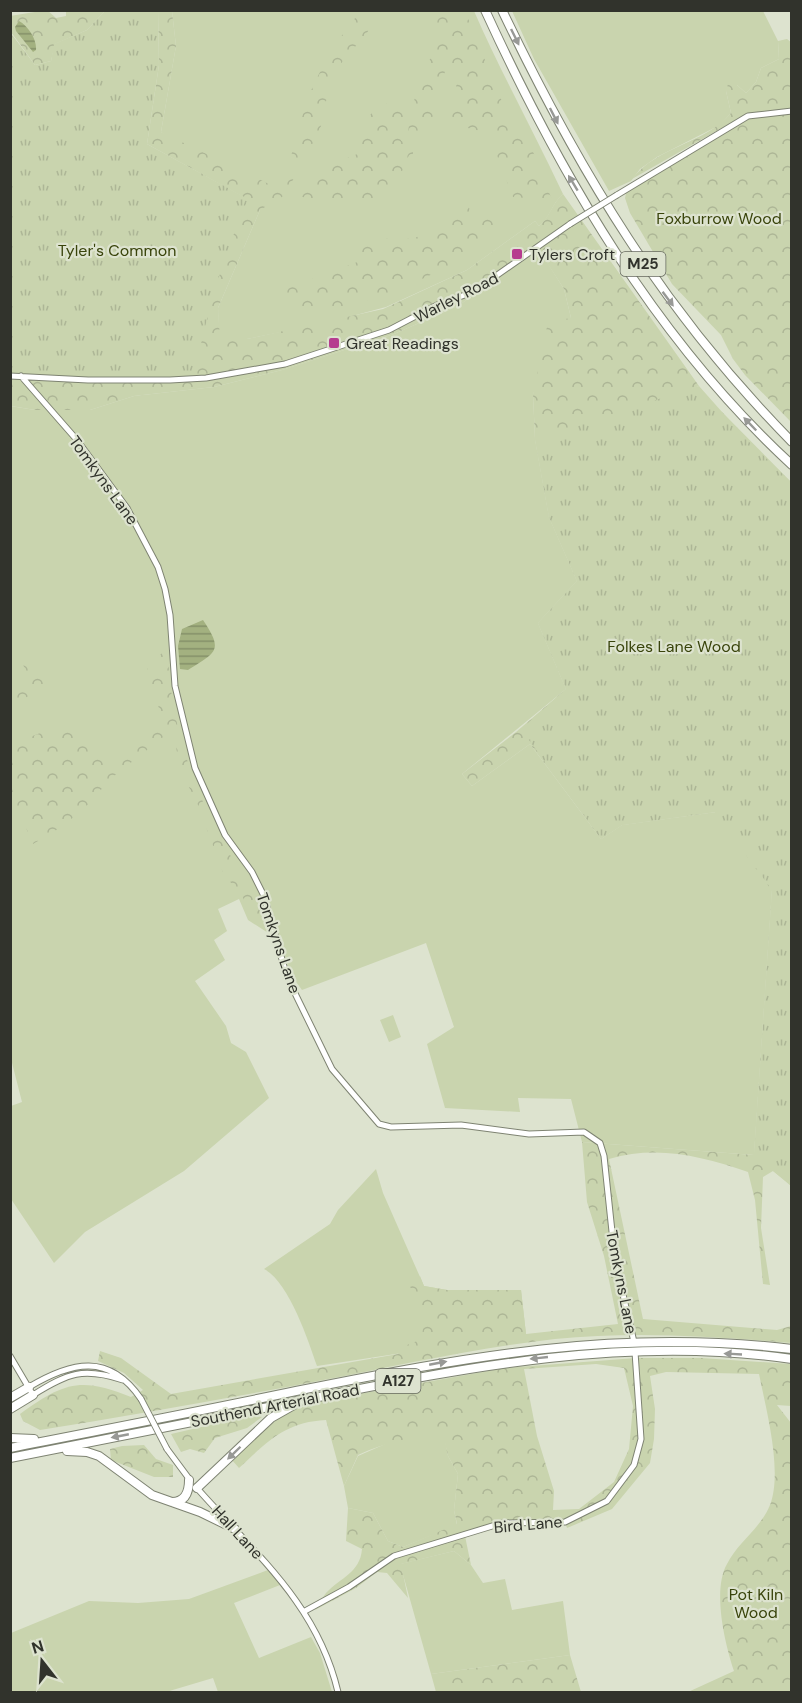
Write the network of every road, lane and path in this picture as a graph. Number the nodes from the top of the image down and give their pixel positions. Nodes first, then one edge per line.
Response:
1 (484, 10) edge
2 (502, 10) edge
3 (792, 111) edge
4 (10, 376) edge
5 (21, 376) junction
6 (792, 442) edge
7 (792, 465) edge
8 (634, 1342) junction
9 (792, 1349) edge
10 (635, 1352) junction
11 (10, 1356) edge
12 (792, 1359) edge
13 (23, 1377) junction
14 (42, 1380) junction
15 (123, 1380) junction
16 (31, 1391) junction
17 (10, 1398) edge
18 (307, 1399) junction
19 (10, 1409) edge
20 (92, 1433) junction
21 (10, 1438) edge
22 (10, 1448) edge
23 (37, 1453) junction
24 (10, 1458) edge
25 (189, 1480) junction
26 (196, 1488) junction
27 (167, 1501) junction
28 (235, 1529) junction
29 (305, 1611) junction
30 (338, 1692) edge

7 -> 1 highway, M25
2 -> 6 highway, M25
3 - 5 street, Warley Road, bridge
4 - 5 street, Warley Road
5 - 8 street, Tomkyns Lane
8 - 9 highway, Southend Arterial Road / A127
20 -> 8 highway, Southend Arterial Road / A127
12 -> 10 highway, Southend Arterial Road / A127
10 -> 18 highway, Southend Arterial Road / A127
10 - 29 street, Bird Lane
11 - 13 street
13 - 14 street
13 - 16 street
14 - 15 street, Hall Lane
14 - 16 street, Hall Lane
15 - 16 street
15 - 25 street, Hall Lane, bridge
16 - 17 highway
16 - 19 highway
18 -> 23 highway, Southend Arterial Road / A127
18 -> 26 highway, A127
20 - 21 highway
20 - 22 highway, Southend Arterial Road / A127
23 - 24 highway, Southend Arterial Road / A127
23 - 27 highway, A127
25 - 26 street, Hall Lane
25 - 27 highway
26 - 28 street, Hall Lane
27 - 28 highway, A127
28 - 29 street, Hall Lane
29 - 30 street, Hall Lane

